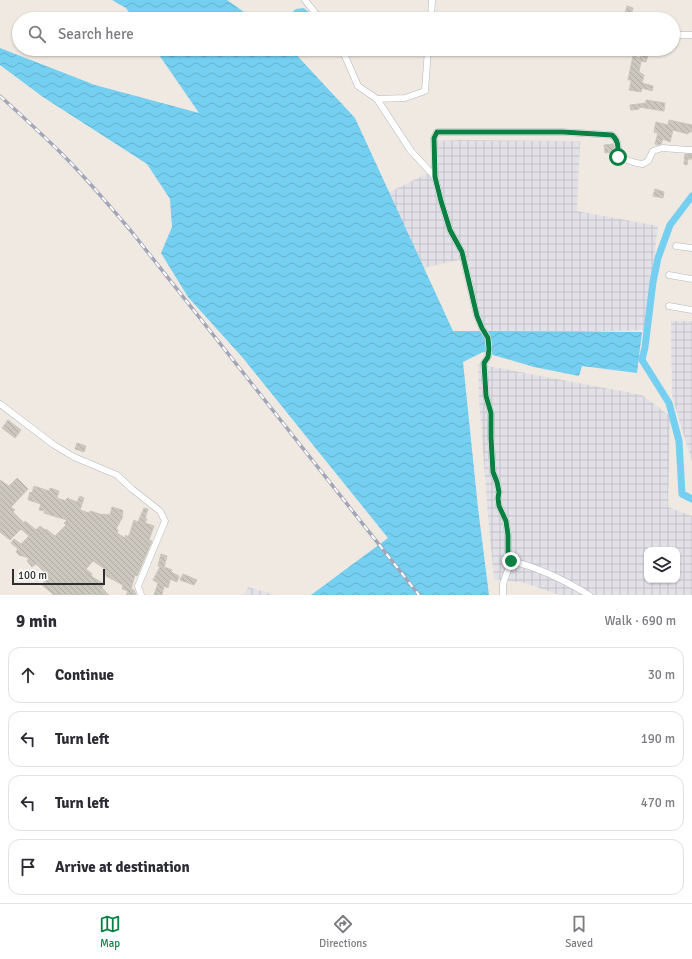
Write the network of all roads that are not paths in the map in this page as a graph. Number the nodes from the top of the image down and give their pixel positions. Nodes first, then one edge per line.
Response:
1 (305, 0) edge
2 (432, 0) edge
3 (314, 12) edge
4 (431, 12) edge
5 (692, 35) edge
6 (680, 36) edge
7 (345, 56) edge
8 (428, 56) edge
9 (377, 99) junction
10 (692, 150) edge
11 (435, 177) junction
12 (676, 246) dead end
13 (692, 248) edge
14 (669, 275) dead end
15 (692, 278) edge
16 (669, 306) dead end
17 (692, 310) edge
18 (0, 404) edge
19 (511, 561) junction
20 (141, 595) edge
21 (503, 595) edge
22 (589, 595) edge

1 - 3 street
2 - 4 street
5 - 6 street
7 - 9 street
8 - 9 street
9 - 11 street
10 - 11 street
11 - 19 street
12 - 13 street
14 - 15 street
16 - 17 street
18 - 20 street
19 - 21 street
19 - 22 street

